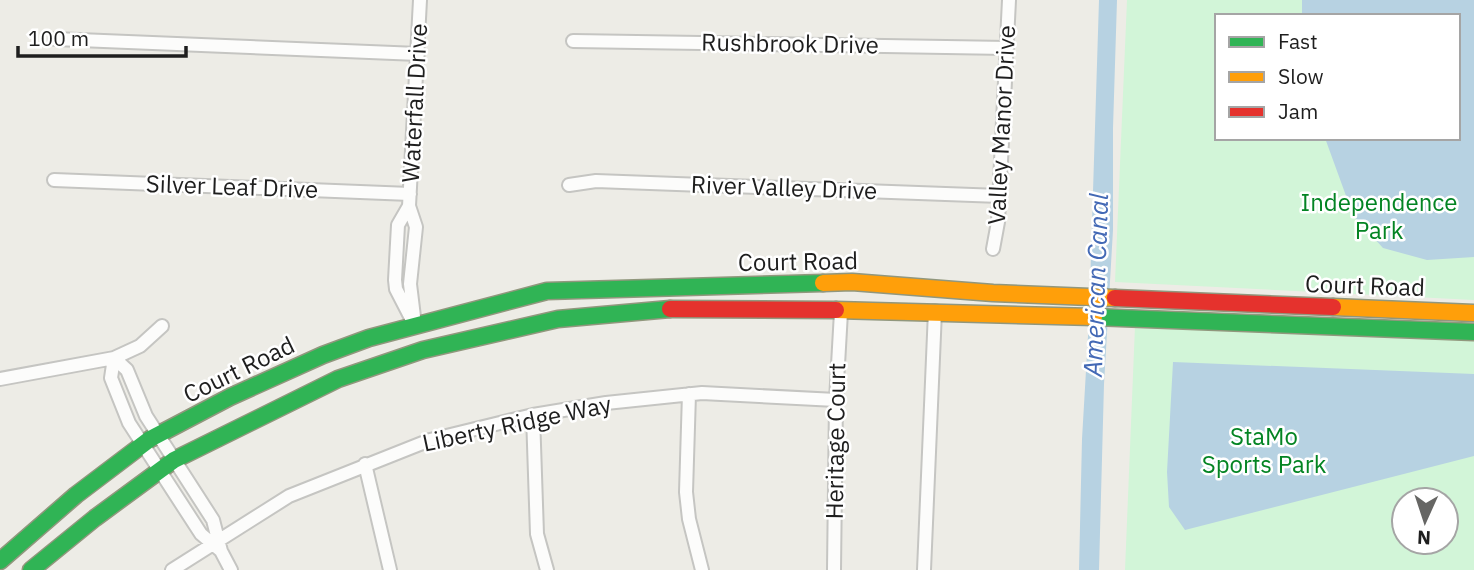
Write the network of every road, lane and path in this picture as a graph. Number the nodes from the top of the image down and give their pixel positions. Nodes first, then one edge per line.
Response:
1 (420, 0) edge
2 (1009, 0) edge
3 (55, 39) dead end
4 (573, 41) dead end
5 (1007, 48) junction
6 (418, 54) junction
7 (54, 180) dead end
8 (569, 185) dead end
9 (1000, 196) junction
10 (410, 200) junction
11 (993, 249) dead end
12 (1156, 301) junction
13 (1268, 305) junction
14 (841, 312) junction
15 (935, 312) junction
16 (1474, 313) edge
17 (1155, 319) junction
18 (415, 324) junction
19 (1268, 324) junction
20 (162, 326) dead end
21 (1474, 332) edge
22 (423, 350) junction
23 (114, 358) junction
24 (0, 379) edge
25 (689, 394) junction
26 (836, 400) junction
27 (533, 415) junction
28 (150, 439) junction
29 (174, 460) junction
30 (365, 464) junction
31 (160, 470) junction
32 (218, 545) junction
33 (0, 561) edge
34 (31, 570) edge
35 (172, 570) edge
36 (231, 570) edge
37 (390, 570) edge
38 (547, 570) edge
39 (702, 570) edge
40 (834, 570) edge
41 (924, 570) edge

1 - 6 street, Waterfall Drive
2 - 5 street, Valley Manor Drive
3 - 6 street
4 - 5 street, Rushbrook Drive
5 - 9 street, Valley Manor Drive
6 - 10 street, Waterfall Drive
7 - 10 street, Silver Leaf Drive
8 - 9 street, River Valley Drive
9 - 11 street, Valley Manor Drive
10 - 18 street, Waterfall Drive
10 - 18 street, Waterfall Drive
12 - 13 main road, Court Road
12 - 17 main road
12 - 18 main road, Court Road
13 - 16 main road, Court Road
13 - 19 main road
14 - 15 main road, Court Road
14 - 22 main road, Court Road
14 - 26 street, Heritage Court
15 - 17 main road, Court Road
15 - 41 street
17 - 19 main road, Court Road
18 - 22 main road
18 - 28 main road, Court Road
19 - 21 main road, Court Road
20 - 23 street
22 - 29 main road, Court Road
23 - 24 street
23 - 28 street
23 - 28 street
25 - 26 street, Liberty Ridge Way
25 - 27 street, Liberty Ridge Way
25 - 39 street
26 - 40 street, Heritage Court
27 - 30 street, Liberty Ridge Way
27 - 38 street
28 - 29 street
28 - 31 street
28 - 33 main road, Court Road
29 - 31 main road, Court Road
29 - 32 street
30 - 32 street, Liberty Ridge Way
30 - 37 street
31 - 32 street
31 - 34 main road, Court Road
32 - 35 street, Liberty Ridge Way
32 - 36 street

